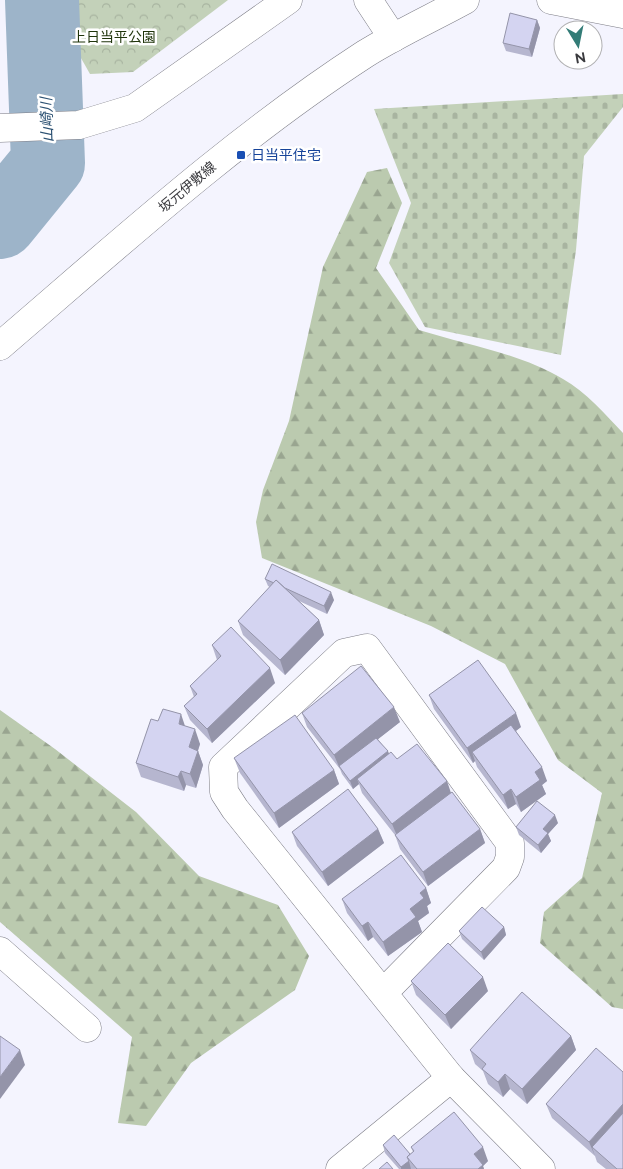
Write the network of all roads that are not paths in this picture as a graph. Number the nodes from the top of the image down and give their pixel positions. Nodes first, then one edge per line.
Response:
1 (288, 0) edge
2 (368, 0) edge
3 (465, 0) edge
4 (551, 0) edge
5 (623, 14) edge
6 (393, 38) junction
7 (0, 128) edge
8 (0, 346) edge
9 (0, 951) edge
10 (383, 993) junction
11 (87, 1028) dead end
12 (451, 1078) junction
13 (340, 1169) edge
14 (541, 1169) edge

1 - 7 street
2 - 6 street
3 - 6 street, 坂元伊敷線
4 - 5 street
6 - 8 street, 坂元伊敷線
9 - 11 street
10 - 10 street
10 - 12 street
12 - 13 street
12 - 14 street

